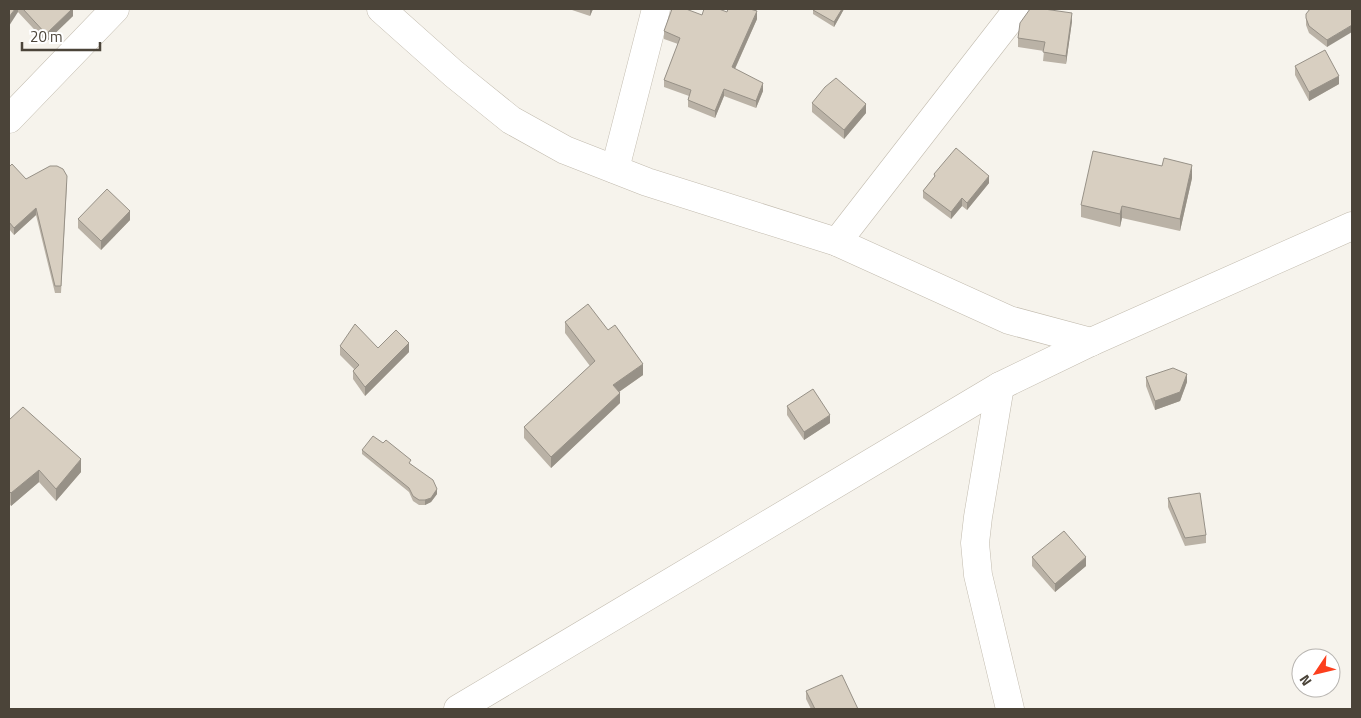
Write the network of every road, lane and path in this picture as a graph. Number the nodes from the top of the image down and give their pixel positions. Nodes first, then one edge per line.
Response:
1 (114, 9) edge
2 (381, 9) edge
3 (656, 9) edge
4 (1018, 9) edge
5 (9, 119) edge
6 (615, 169) junction
7 (1352, 226) edge
8 (837, 242) junction
9 (1091, 342) junction
10 (1000, 386) junction
11 (458, 709) edge
12 (1010, 709) edge

1 - 5 street
2 - 6 street
3 - 6 street
4 - 8 street
6 - 8 street
7 - 9 street
8 - 9 street
9 - 10 street
10 - 11 street
10 - 12 street

